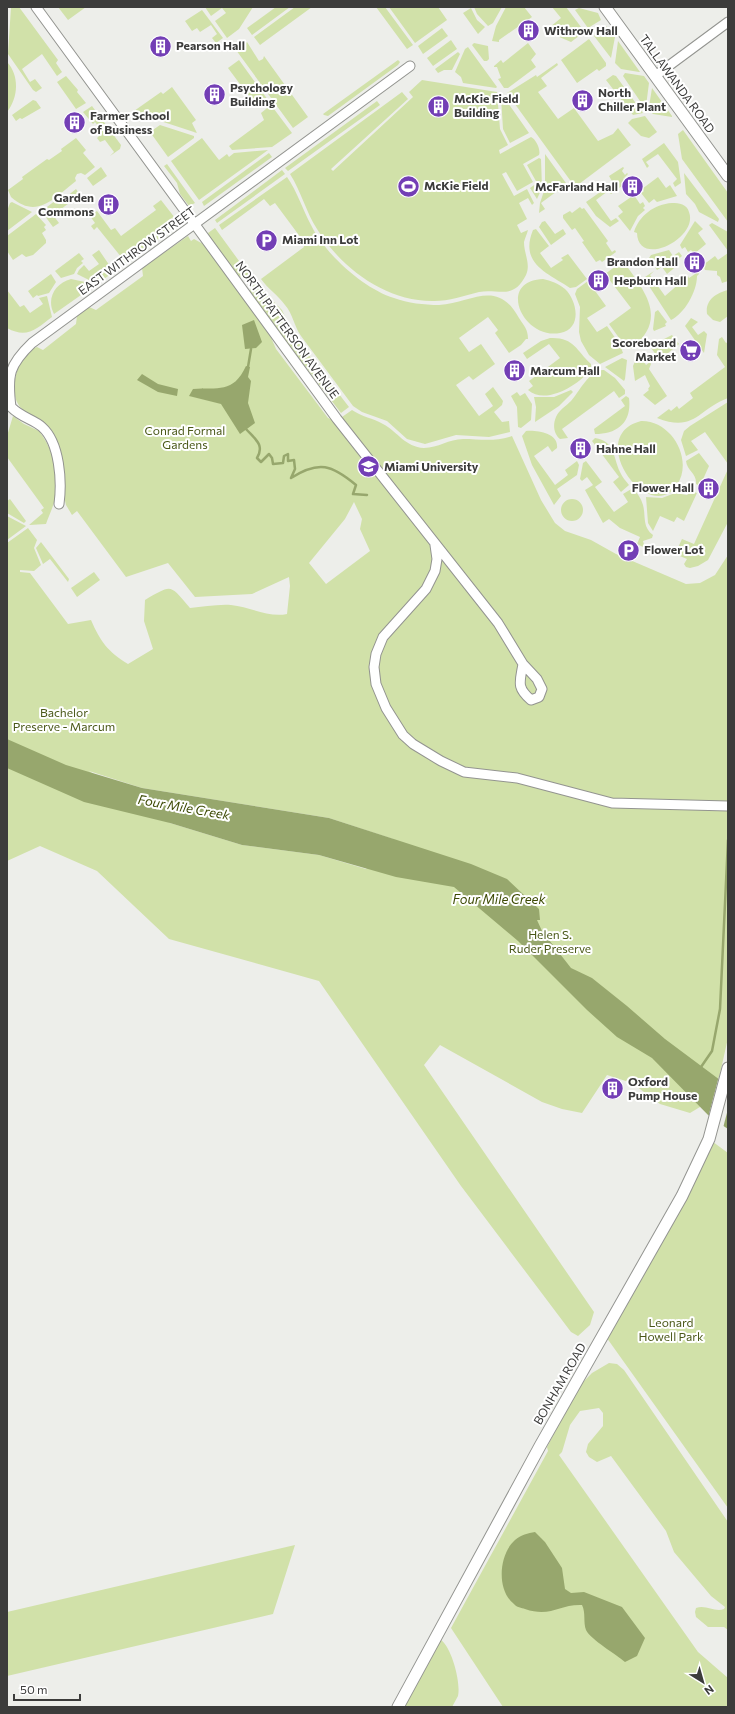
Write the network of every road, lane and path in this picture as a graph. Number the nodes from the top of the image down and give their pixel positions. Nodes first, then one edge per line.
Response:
1 (36, 7) edge
2 (605, 7) edge
3 (728, 22) edge
4 (410, 66) dead end
5 (655, 76) junction
6 (728, 176) edge
7 (194, 224) junction
8 (9, 408) edge
9 (59, 504) dead end
10 (434, 543) junction
11 (523, 664) dead end
12 (728, 806) edge
13 (727, 1072) edge
14 (398, 1707) edge

1 - 7 street, NORTH PATTERSON AVENUE
2 - 5 street, TALLAWANDA ROAD
3 - 5 street
4 - 7 street, EAST WITHROW STREET
5 - 6 street, TALLAWANDA ROAD
7 - 8 street, EAST WITHROW STREET
7 - 10 street, NORTH PATTERSON AVENUE
8 - 9 street, EAST WITHROW STREET
10 - 11 street, NORTH PATTERSON AVENUE
10 - 12 street
13 - 14 street, BONHAM ROAD

